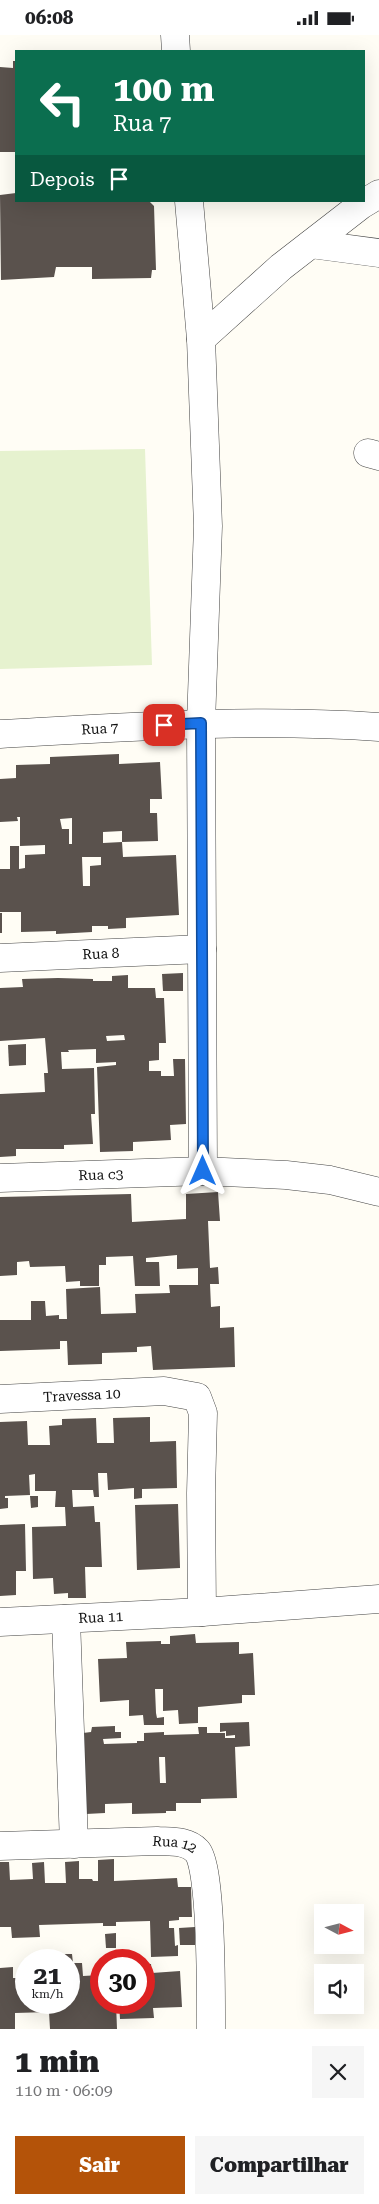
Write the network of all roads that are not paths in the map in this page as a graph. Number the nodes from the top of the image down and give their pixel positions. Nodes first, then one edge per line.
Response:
1 (175, 35) edge
2 (176, 50) edge
3 (379, 194) edge
4 (189, 202) edge
5 (312, 244) junction
6 (379, 253) edge
7 (201, 339) junction
8 (201, 723) junction
9 (379, 727) edge
10 (0, 734) edge
11 (202, 949) junction
12 (0, 958) edge
13 (203, 1171) junction
14 (0, 1178) edge
15 (379, 1192) edge
16 (0, 1399) edge
17 (379, 1599) edge
18 (202, 1612) junction
19 (66, 1619) junction
20 (0, 1622) edge
21 (74, 1844) junction
22 (0, 1846) edge
23 (210, 2029) edge

1 - 2 street
3 - 5 street
4 - 7 street
5 - 6 street
5 - 7 street
7 - 8 street
8 - 9 street, Rua 7
8 - 10 street, Rua 7
8 - 11 street
11 - 12 street, Rua 8
11 - 13 street
13 - 14 street, Rua c3
13 - 15 street, Rua c3
16 - 18 street, Travessa 10
17 - 18 street, Rua 11
18 - 19 street, Rua 11
19 - 20 street, Rua 11
19 - 21 street
21 - 22 street, Rua 12
21 - 23 street, Rua 12

